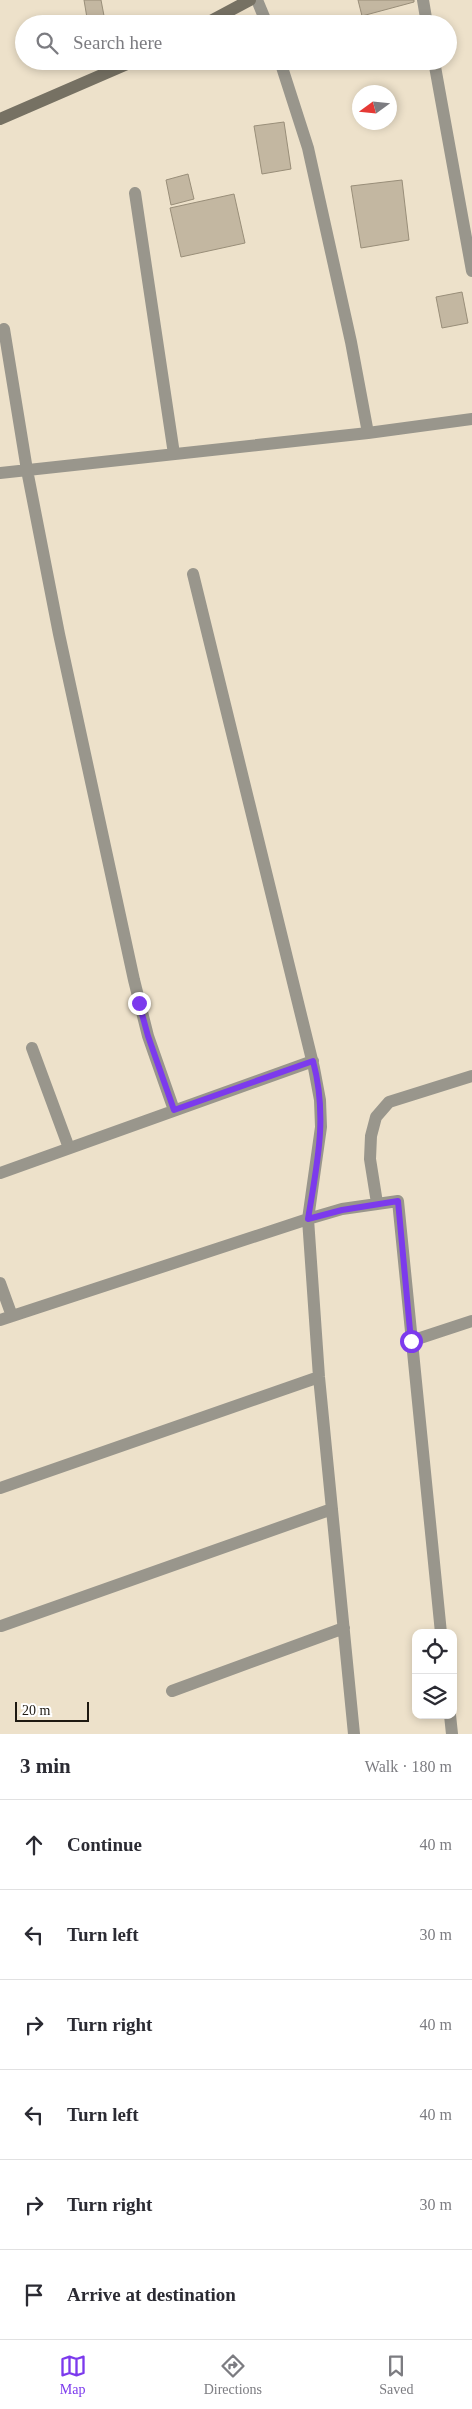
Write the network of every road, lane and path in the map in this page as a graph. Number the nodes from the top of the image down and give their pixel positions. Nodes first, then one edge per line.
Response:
1 (250, 0) edge
2 (257, 0) edge
3 (423, 0) edge
4 (222, 15) edge
5 (263, 15) edge
6 (426, 15) edge
7 (113, 70) edge
8 (283, 70) edge
9 (436, 70) edge
10 (0, 119) edge
11 (135, 193) dead end
12 (472, 271) edge
13 (4, 329) dead end
14 (472, 419) edge
15 (368, 433) junction
16 (174, 454) junction
17 (27, 470) junction
18 (0, 473) edge
19 (193, 574) dead end
20 (32, 1048) dead end
21 (313, 1061) junction
22 (472, 1076) edge
23 (174, 1110) junction
24 (69, 1148) junction
25 (0, 1173) edge
26 (377, 1203) junction
27 (308, 1219) junction
28 (0, 1283) edge
29 (6, 1318) edge
30 (472, 1321) edge
31 (411, 1341) junction
32 (320, 1377) junction
33 (0, 1488) edge
34 (332, 1509) junction
35 (1, 1626) edge
36 (344, 1628) junction
37 (441, 1629) edge
38 (172, 1690) dead end
39 (450, 1719) edge
40 (354, 1734) edge
41 (452, 1734) edge

1 - 4 street
2 - 5 street
3 - 6 street
7 - 10 street
8 - 15 street
9 - 12 street
11 - 16 street
13 - 17 street
14 - 15 street
15 - 16 street
16 - 17 street
17 - 18 street
17 - 23 street
19 - 21 street
20 - 24 street
21 - 23 street
21 - 27 street
22 - 26 street
23 - 24 street
24 - 25 street
26 - 27 street
26 - 31 street
27 - 29 street
27 - 32 street
28 - 29 street
30 - 31 street
31 - 37 street
32 - 33 street
32 - 34 street
34 - 35 street
34 - 36 street
36 - 38 street
36 - 40 street
39 - 41 street

